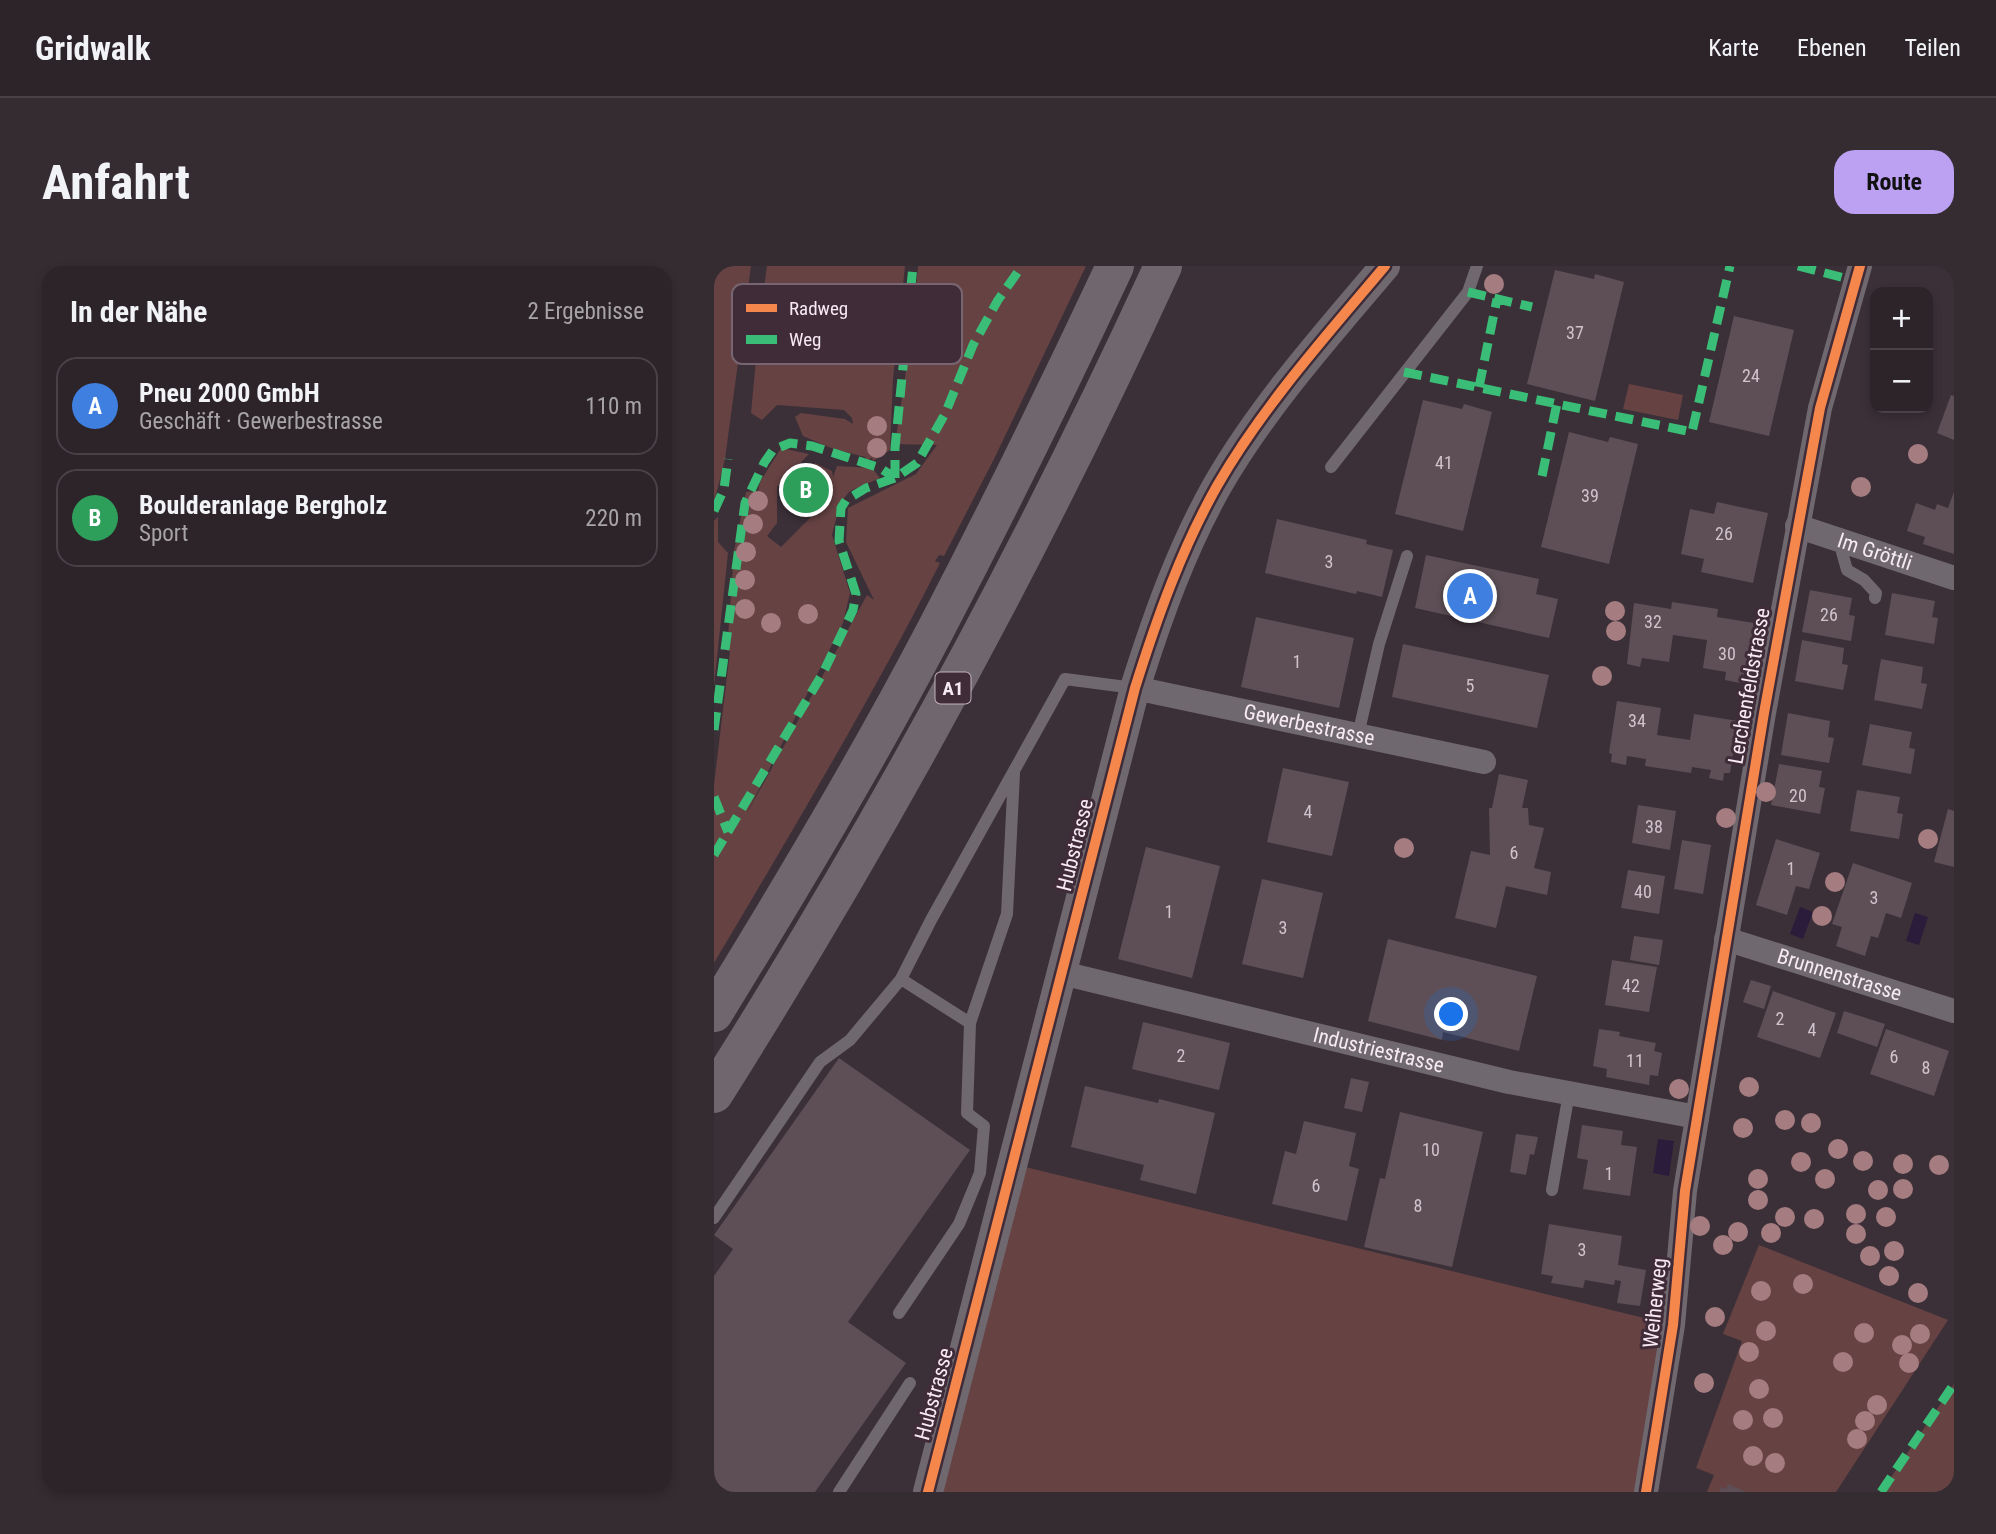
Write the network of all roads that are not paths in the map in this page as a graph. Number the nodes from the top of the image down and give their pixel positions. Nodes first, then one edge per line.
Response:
1 (1115, 266) edge
2 (1163, 266) edge
3 (1385, 266) edge
4 (1476, 266) edge
5 (1860, 266) edge
6 (1331, 467) dead end
7 (1797, 526) junction
8 (1844, 542) junction
9 (1407, 556) dead end
10 (1954, 578) edge
11 (1875, 598) dead end
12 (1135, 688) junction
13 (1358, 735) junction
14 (1483, 762) dead end
15 (1014, 773) junction
16 (1726, 939) junction
17 (1062, 973) junction
18 (901, 979) junction
19 (1954, 1011) edge
20 (714, 1013) edge
21 (970, 1023) junction
22 (1569, 1093) junction
23 (714, 1094) edge
24 (1697, 1117) junction
25 (1552, 1189) dead end
26 (714, 1218) edge
27 (899, 1313) dead end
28 (909, 1383) dead end
29 (839, 1492) edge
30 (928, 1492) edge
31 (1646, 1492) edge

1 - 20 highway, A1
2 - 23 highway, A1
3 - 12 street, Hubstrasse
4 - 6 lane
5 - 7 street, Lerchenfeldstrasse
7 - 8 street, Im Gröttli
7 - 16 street, Lerchenfeldstrasse
8 - 10 street, Im Gröttli
8 - 11 lane
9 - 13 lane
12 - 13 street, Gewerbestrasse
12 - 15 lane
12 - 17 street, Hubstrasse
13 - 14 street, Gewerbestrasse
15 - 18 lane
15 - 21 lane
16 - 19 street, Brunnenstrasse
16 - 24 street, Lerchenfeldstrasse
17 - 22 street, Industriestrasse
17 - 30 street, Hubstrasse
18 - 21 lane
18 - 26 lane
21 - 27 lane
22 - 24 street, Industriestrasse
22 - 25 lane
24 - 31 street, Weiherweg
28 - 29 lane

